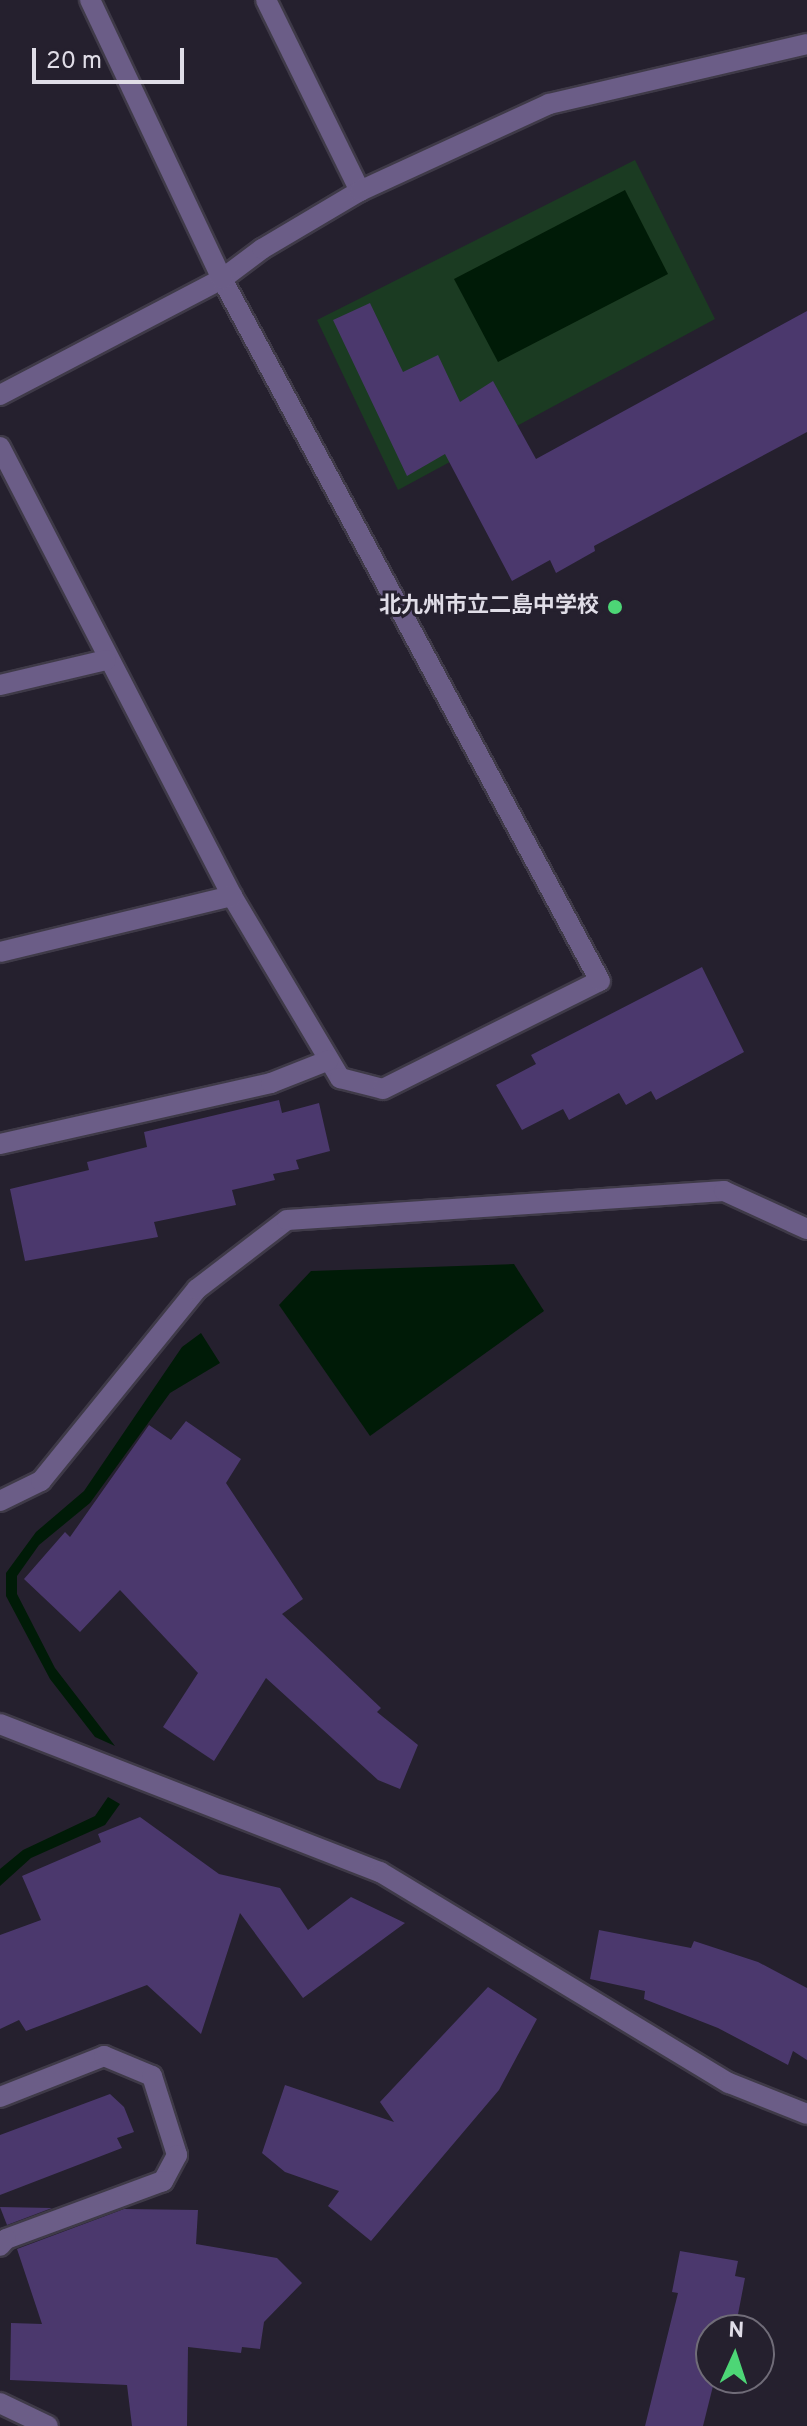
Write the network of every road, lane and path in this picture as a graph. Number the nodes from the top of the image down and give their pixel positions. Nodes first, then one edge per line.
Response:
1 (90, 0) edge
2 (266, 0) edge
3 (807, 44) edge
4 (360, 191) junction
5 (222, 279) junction
6 (0, 395) edge
7 (0, 447) edge
8 (106, 660) junction
9 (0, 685) edge
10 (232, 896) junction
11 (0, 952) edge
12 (329, 1060) junction
13 (0, 1144) edge
14 (807, 1229) edge
15 (0, 1501) edge
16 (0, 1724) edge
17 (0, 2097) edge
18 (807, 2114) edge
19 (0, 2246) edge
20 (0, 2403) edge
21 (48, 2426) edge

1 - 5 street
2 - 4 street
3 - 4 street
4 - 5 street
5 - 6 street
5 - 12 street
7 - 8 street
8 - 9 street
8 - 10 street
10 - 11 street
10 - 12 street
12 - 13 street
14 - 15 street
16 - 18 street
17 - 19 street
20 - 21 street

